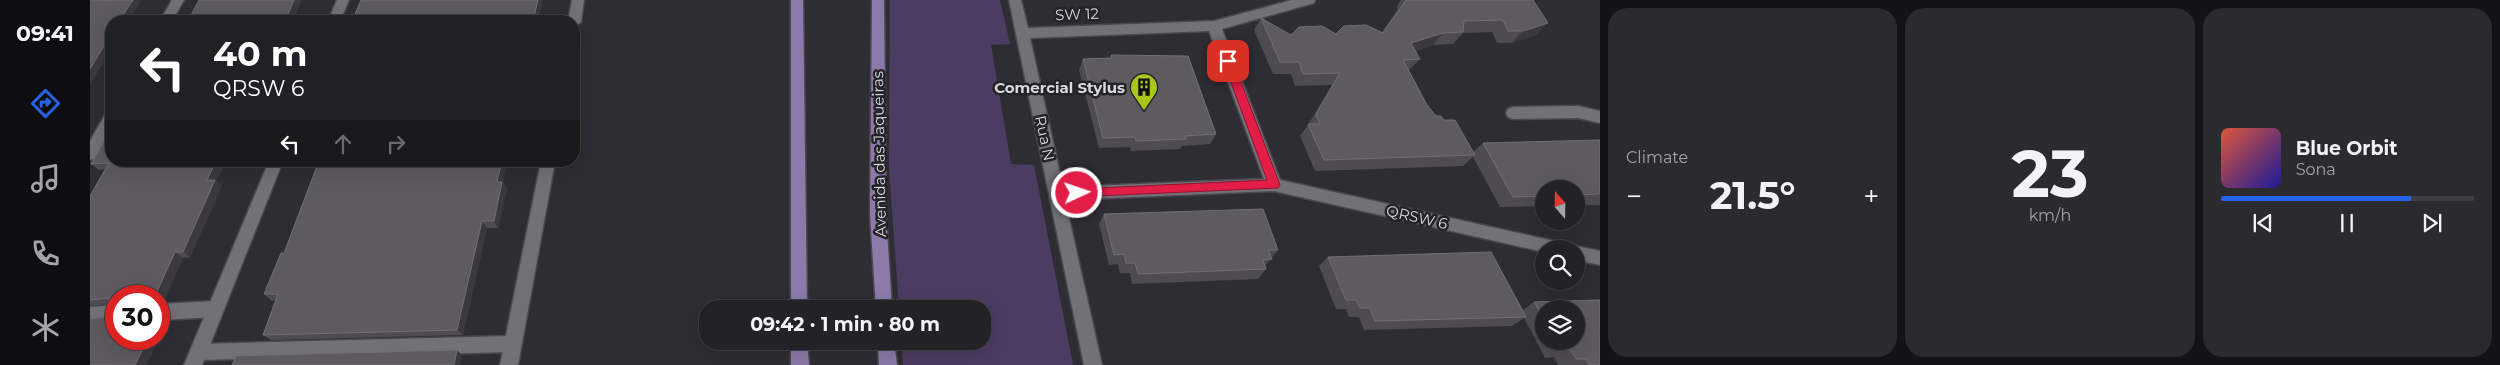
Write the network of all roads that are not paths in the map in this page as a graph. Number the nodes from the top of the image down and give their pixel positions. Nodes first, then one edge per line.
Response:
1 (178, 0) edge
2 (343, 0) edge
3 (578, 0) edge
4 (797, 0) edge
5 (878, 0) edge
6 (1016, 0) edge
7 (1309, 0) edge
8 (169, 15) edge
9 (337, 15) edge
10 (575, 15) edge
11 (1214, 26) junction
12 (1022, 33) junction
13 (1514, 114) dead end
14 (1600, 117) edge
15 (105, 127) edge
16 (92, 148) edge
17 (274, 167) edge
18 (547, 167) edge
19 (1274, 185) junction
20 (1057, 194) junction
21 (1535, 243) edge
22 (1585, 254) edge
23 (1600, 258) edge
24 (799, 300) edge
25 (883, 300) edge
26 (216, 309) junction
27 (170, 311) edge
28 (105, 313) edge
29 (90, 314) edge
30 (513, 344) junction
31 (800, 350) edge
32 (887, 350) edge
33 (196, 358) edge
34 (509, 365) edge
35 (800, 365) edge
36 (888, 365) edge
37 (1094, 365) edge

1 - 8 street
2 - 9 street
3 - 10 street
4 - 24 main road
5 - 25 main road, Avenida das Jaqueiras
6 - 12 street, Rua N
7 - 11 street, SW 12
11 - 12 street, SW 12
11 - 19 street
12 - 20 street, Rua N
13 - 14 street
15 - 16 street
17 - 26 street
18 - 30 street
19 - 20 street, QRSW 6
19 - 21 street, QRSW 6
20 - 37 street, Rua N
22 - 23 street
26 - 27 street
26 - 33 street
28 - 29 street
30 - 33 street
30 - 34 street
31 - 35 main road
32 - 36 main road

